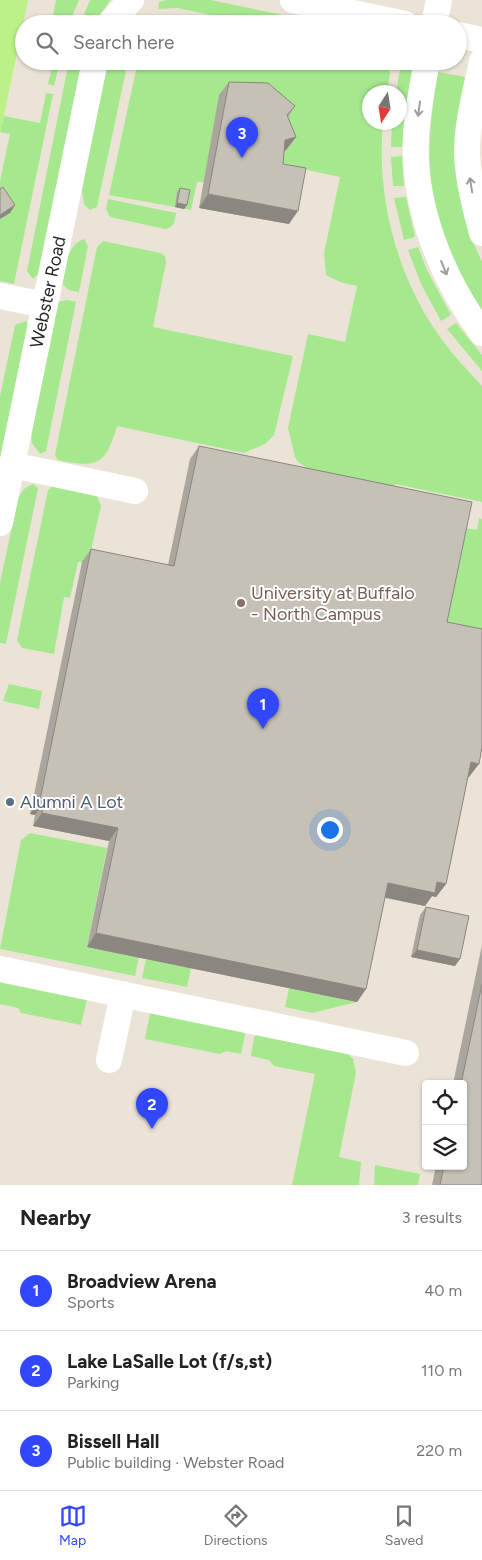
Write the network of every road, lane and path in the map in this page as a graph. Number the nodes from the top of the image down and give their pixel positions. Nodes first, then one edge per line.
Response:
1 (131, 0) edge
2 (293, 0) edge
3 (439, 0) edge
4 (117, 15) edge
5 (363, 15) edge
6 (436, 15) edge
7 (467, 37) edge
8 (482, 40) edge
9 (482, 61) edge
10 (93, 70) edge
11 (426, 70) edge
12 (482, 233) edge
13 (0, 296) edge
14 (45, 305) junction
15 (482, 333) edge
16 (12, 465) junction
17 (135, 491) dead end
18 (0, 523) edge
19 (0, 969) edge
20 (123, 994) junction
21 (406, 1053) dead end
22 (109, 1060) dead end

1 - 4 street
2 - 5 street
3 - 6 street
7 - 8 street
12 -> 9 street
10 - 14 street, Webster Road
11 -> 15 street
13 - 14 street
14 - 16 street, Webster Road
16 - 17 street
16 - 18 street, Webster Road
19 - 20 street
20 - 21 street
20 - 22 street

